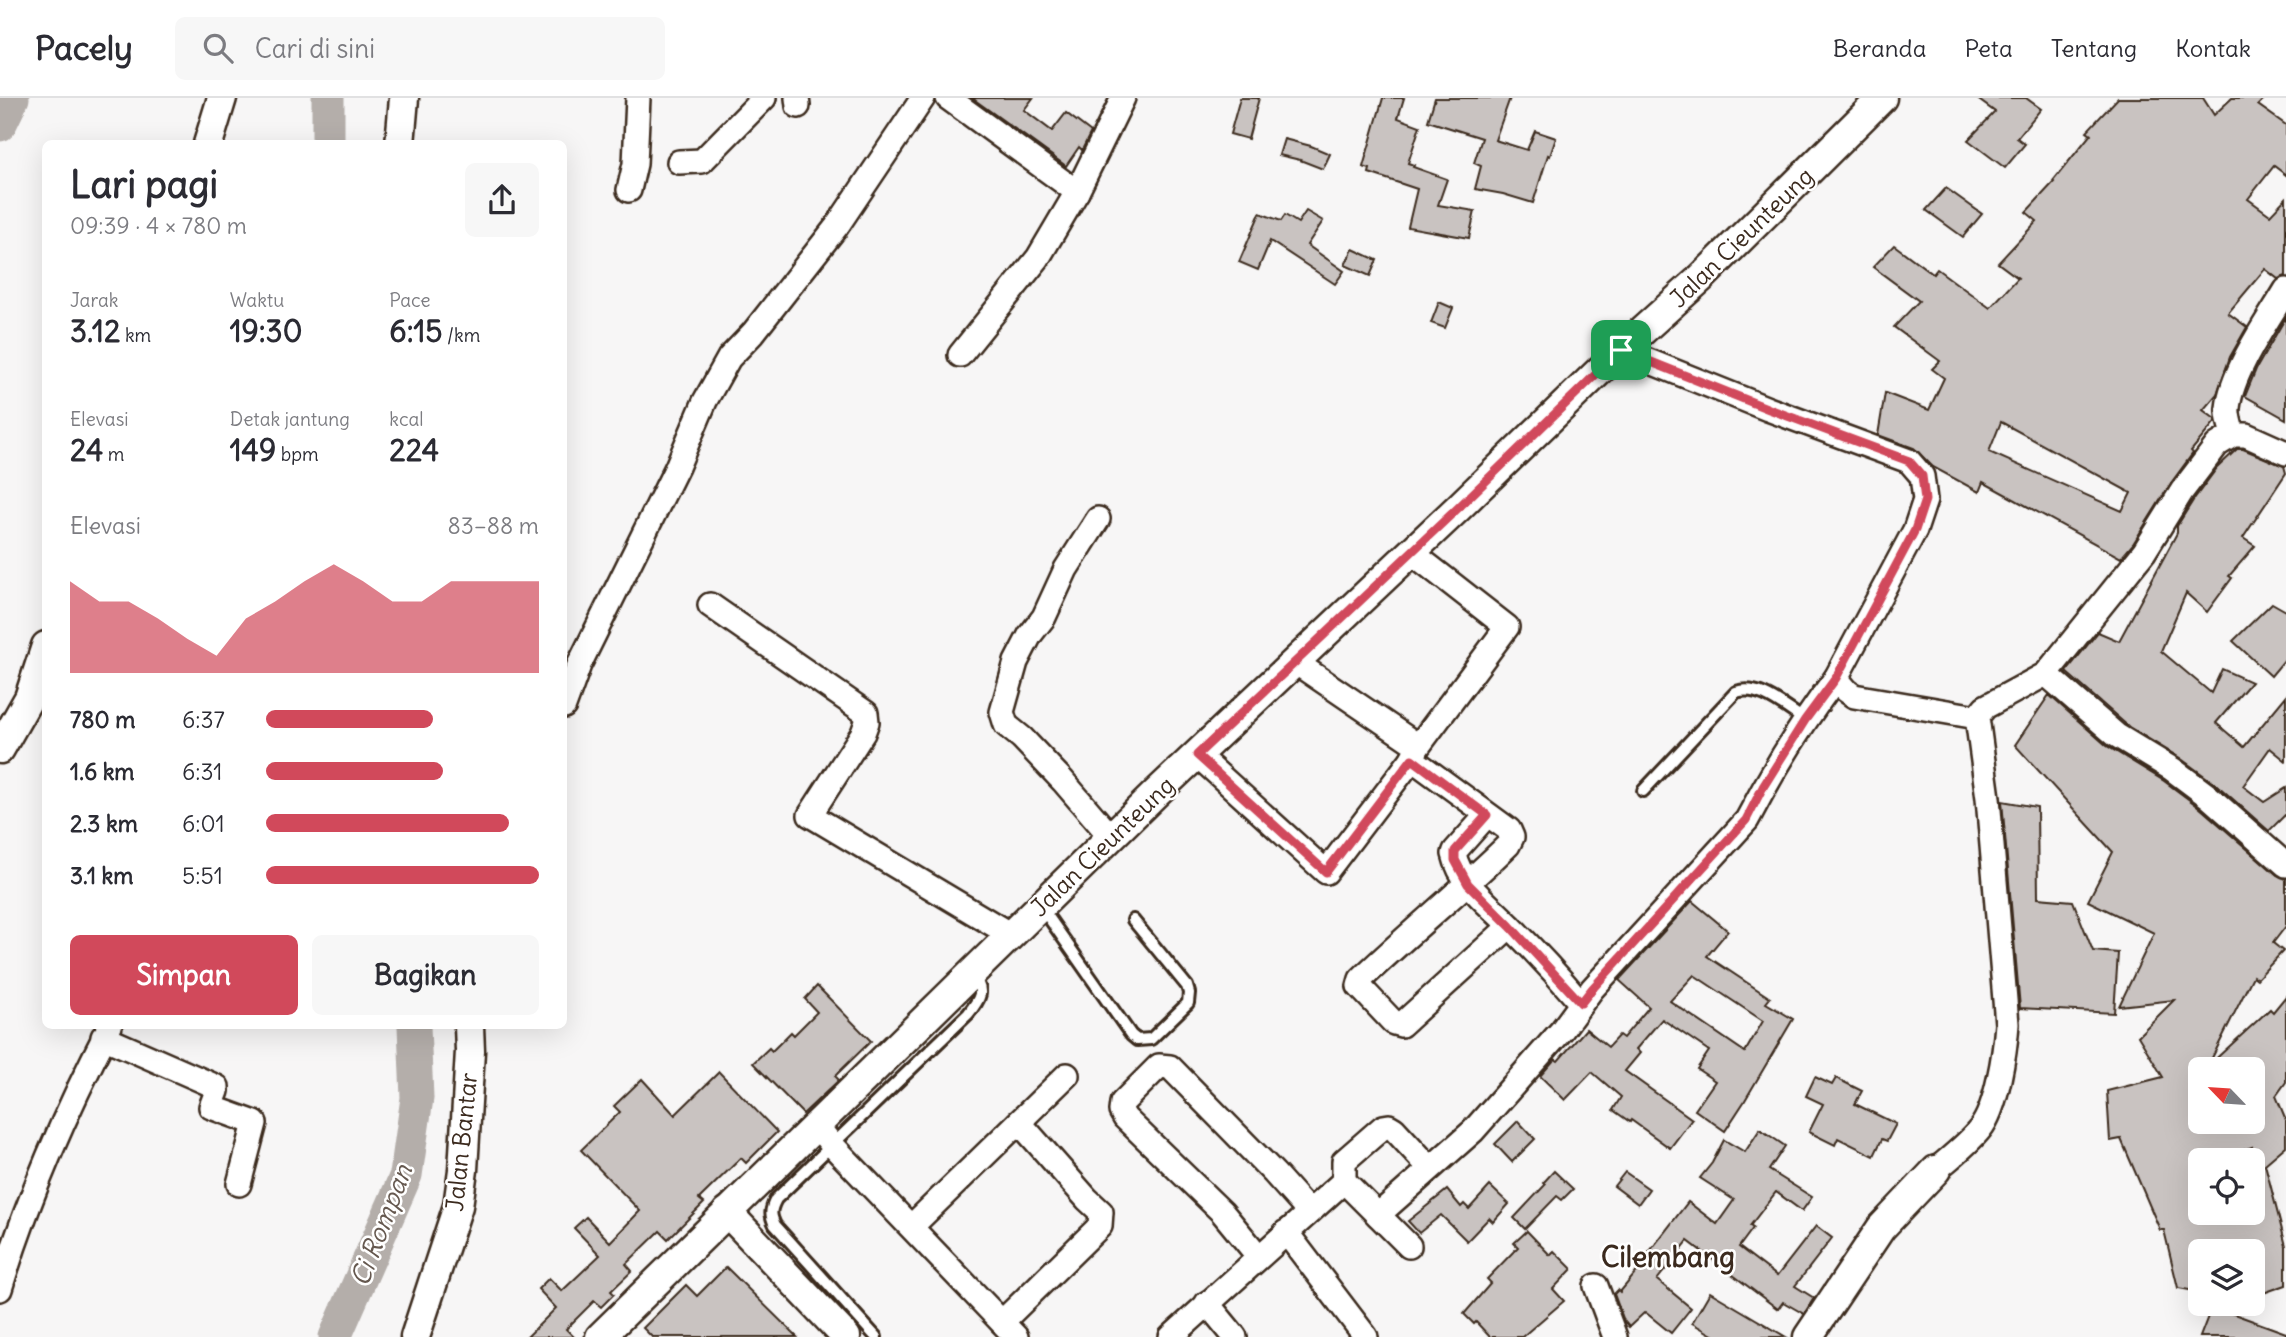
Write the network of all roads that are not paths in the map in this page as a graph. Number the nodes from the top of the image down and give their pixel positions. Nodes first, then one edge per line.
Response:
1 (222, 98) edge
2 (404, 98) edge
3 (638, 98) edge
4 (764, 98) edge
5 (923, 98) edge
6 (948, 98) edge
7 (1123, 98) edge
8 (1882, 98) edge
9 (209, 140) edge
10 (400, 140) edge
11 (679, 162) dead end
12 (629, 190) dead end
13 (1077, 192) junction
14 (2286, 290) edge
15 (1621, 350) junction
16 (960, 355) dead end
17 (2233, 435) junction
18 (2286, 453) edge
19 (1098, 519) dead end
20 (1411, 552) junction
21 (710, 605) dead end
22 (1295, 662) junction
23 (42, 671) edge
24 (2046, 674) junction
25 (1836, 678) junction
26 (567, 698) edge
27 (37, 703) edge
28 (1977, 717) junction
29 (1805, 720) junction
30 (0, 749) edge
31 (1414, 753) junction
32 (1197, 755) junction
33 (1643, 791) dead end
34 (1487, 815) junction
35 (1111, 837) junction
36 (2286, 865) edge
37 (1468, 884) junction
38 (1041, 906) junction
39 (1133, 920) dead end
40 (1510, 926) junction
41 (1011, 935) junction
42 (1581, 1003) junction
43 (469, 1029) edge
44 (106, 1031) edge
45 (1068, 1075) dead end
46 (1019, 1122) junction
47 (825, 1135) junction
48 (1430, 1168) junction
49 (1936, 1170) joint
50 (1345, 1181) junction
51 (239, 1184) dead end
52 (727, 1212) junction
53 (1309, 1212) junction
54 (1378, 1214) junction
55 (912, 1226) junction
56 (1286, 1232) junction
57 (1409, 1245) dead end
58 (1259, 1257) junction
59 (1596, 1286) dead end
60 (0, 1289) edge
61 (1207, 1303) junction
62 (1009, 1330) edge
63 (415, 1337) edge
64 (600, 1337) edge
65 (846, 1337) edge
66 (876, 1337) edge
67 (1171, 1337) edge
68 (1235, 1337) edge
69 (1366, 1337) edge
70 (1615, 1337) edge
71 (1808, 1337) edge

1 - 9 street
2 - 10 street
3 - 12 street
4 - 11 street
5 - 26 street
6 - 13 street
7 - 13 street
8 - 15 street, Jalan Cieunteung
13 - 16 street
14 - 17 street
15 - 20 street, Jalan Cieunteung
15 - 25 street
17 - 18 street
17 - 24 street
19 - 35 street
20 - 22 street, Jalan Cieunteung
20 - 31 street
21 - 41 street
22 - 31 street
22 - 32 street, Jalan Cieunteung
23 - 27 street
24 - 28 street
24 - 36 street
25 - 28 street
25 - 29 street
27 - 30 street
28 - 49 street
29 - 33 lane
29 - 42 street
31 - 32 street
31 - 34 street
32 - 35 street, Jalan Cieunteung
34 - 37 street
34 - 37 street
35 - 38 street, Jalan Cieunteung
37 - 40 street
37 - 40 street
38 - 39 lane
38 - 41 street, Jalan Cieunteung
40 - 42 street
41 - 47 street, Jalan Cieunteung
42 - 48 street
43 - 63 street, Jalan Bantar
44 - 51 street
44 - 60 street
45 - 46 street
46 - 55 street
46 - 62 street
47 - 52 street, Jalan Cieunteung
47 - 55 street
47 - 66 lane
48 - 50 street
48 - 54 street
49 - 71 street
50 - 53 street
50 - 54 street
52 - 64 street, Jalan Cieunteung
52 - 65 street
53 - 56 street
53 - 58 street
54 - 57 street
55 - 62 street
56 - 58 street
56 - 69 street
58 - 61 street
59 - 70 street
61 - 67 street
61 - 68 street

